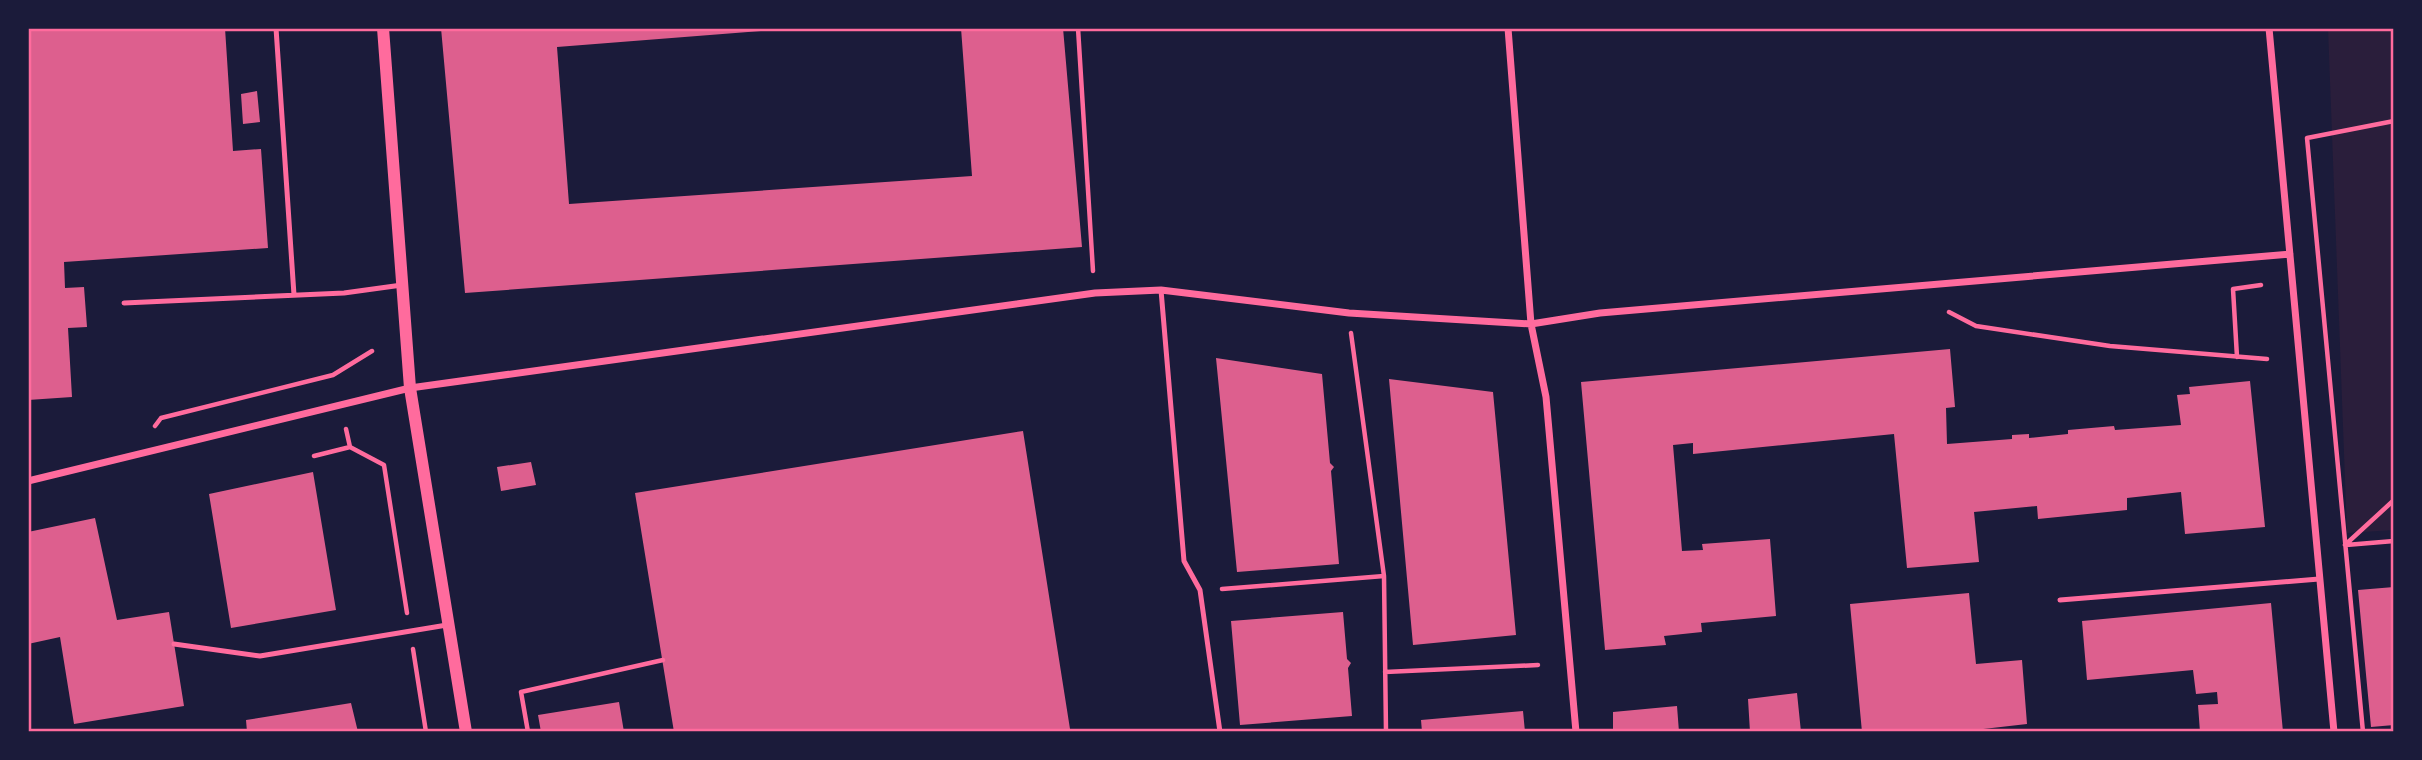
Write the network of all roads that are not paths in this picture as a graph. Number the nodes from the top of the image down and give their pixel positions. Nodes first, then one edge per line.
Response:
1 (276, 28) edge
2 (383, 28) edge
3 (1508, 28) edge
4 (2269, 28) edge
5 (2290, 254) junction
6 (402, 285) junction
7 (1161, 290) junction
8 (294, 295) junction
9 (124, 303) dead end
10 (1531, 324) junction
11 (410, 387) junction
12 (28, 481) edge
13 (2319, 579) junction
14 (2060, 600) dead end
15 (448, 625) junction
16 (174, 644) dead end
17 (466, 732) edge
18 (1220, 732) edge
19 (1576, 732) edge
20 (2334, 732) edge

1 - 8 lane
2 - 6 street
3 - 10 street
4 - 5 street
5 - 10 street
5 - 13 street
6 - 8 lane
6 - 11 street
7 - 10 street
7 - 11 street
7 - 18 lane
8 - 9 lane
10 - 19 street
11 - 12 street
11 - 15 street
13 - 14 lane
13 - 20 street
15 - 16 lane
15 - 17 street

